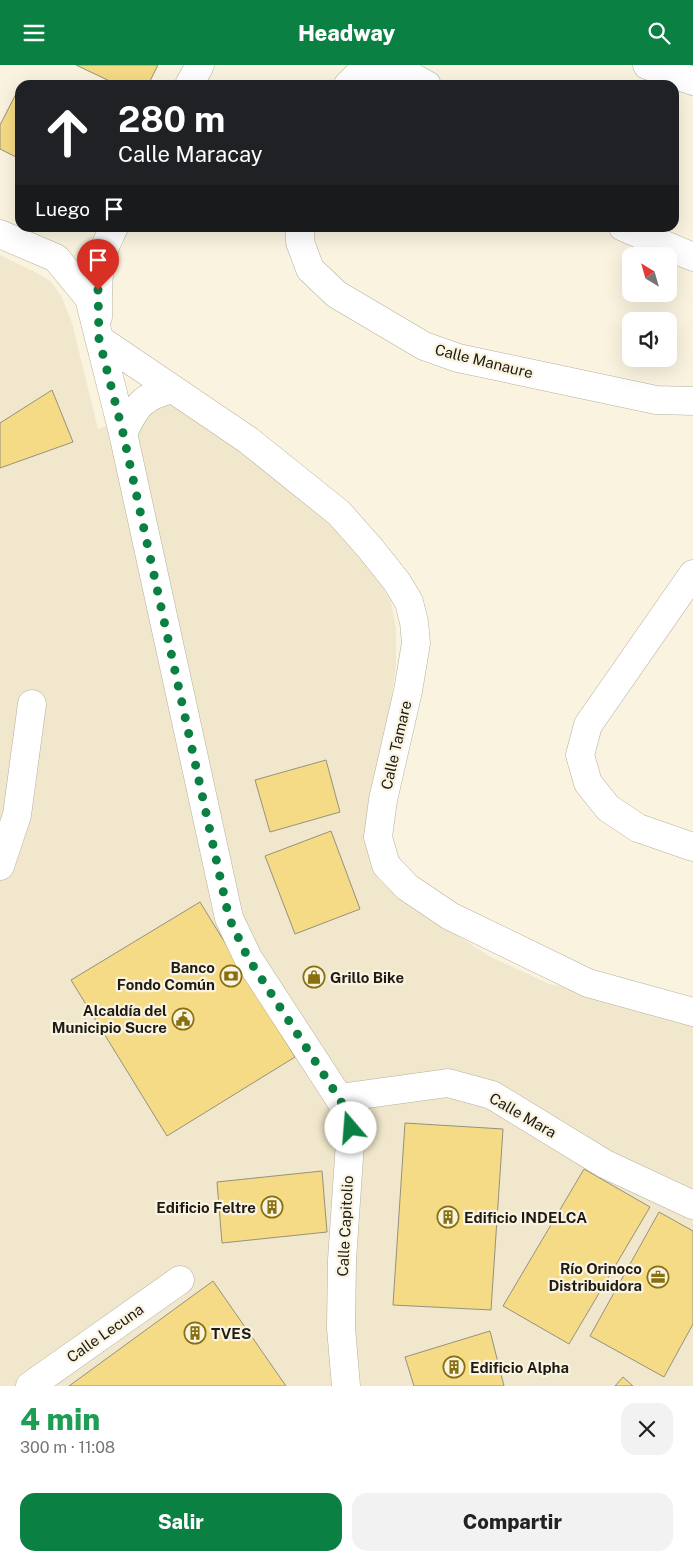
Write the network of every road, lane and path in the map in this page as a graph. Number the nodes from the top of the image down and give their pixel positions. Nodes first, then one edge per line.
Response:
1 (200, 65) edge
2 (647, 65) edge
3 (192, 80) edge
4 (353, 80) edge
5 (418, 80) edge
6 (693, 81) edge
7 (109, 232) edge
8 (111, 232) edge
9 (300, 232) edge
10 (635, 232) edge
11 (0, 235) edge
12 (693, 257) edge
13 (56, 258) junction
14 (99, 339) junction
15 (172, 389) junction
16 (693, 401) edge
17 (123, 433) junction
18 (693, 574) edge
19 (32, 704) dead end
20 (693, 847) edge
21 (0, 866) edge
22 (693, 1012) edge
23 (339, 1098) junction
24 (693, 1205) edge
25 (180, 1279) dead end
26 (30, 1386) edge
27 (346, 1386) edge

1 - 3 street
2 - 6 street
4 - 5 street
7 - 13 street
8 - 14 street
9 - 16 street, Calle Manaure
10 - 12 street
11 - 13 street, Calle Capitolio
13 - 14 street, Calle Capitolio
14 - 15 street, Calle Tamare
14 - 17 street, Calle Capitolio
15 - 17 street
15 - 22 street, Calle Tamare
17 - 23 street, Calle Capitolio
18 - 20 street
19 - 21 street
23 - 24 street, Calle Mara
23 - 27 street, Calle Capitolio
25 - 26 street, Calle Lecuna

